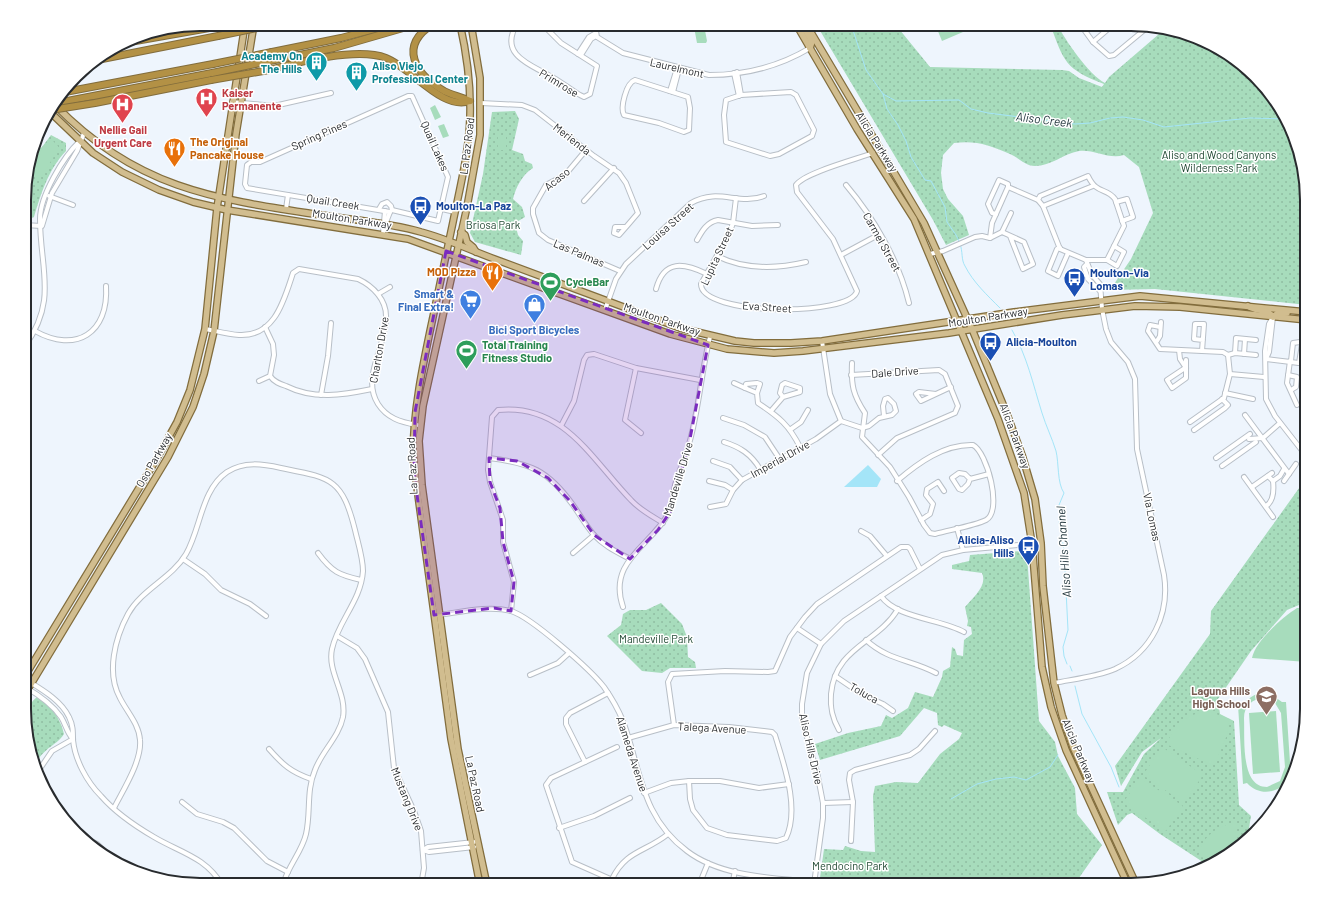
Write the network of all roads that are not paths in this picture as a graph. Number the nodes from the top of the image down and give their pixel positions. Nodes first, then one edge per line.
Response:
1 (192, 31) edge
2 (243, 31) edge
3 (244, 31) edge
4 (253, 31) edge
5 (367, 31) edge
6 (393, 31) edge
7 (424, 31) edge
8 (462, 31) edge
9 (472, 31) edge
10 (515, 31) edge
11 (549, 31) edge
12 (597, 31) edge
13 (800, 31) edge
14 (806, 31) edge
15 (810, 31) edge
16 (1085, 31) edge
17 (1105, 31) edge
18 (1143, 31) edge
19 (596, 34) junction
20 (155, 37) edge
21 (1093, 42) junction
22 (810, 48) junction
23 (580, 54) junction
24 (110, 57) edge
25 (678, 68) junction
26 (736, 73) junction
27 (839, 81) junction
28 (72, 91) edge
29 (671, 91) junction
30 (331, 94) dead end
31 (412, 96) joint
32 (740, 96) junction
33 (470, 101) junction
34 (232, 102) junction
35 (240, 102) junction
36 (62, 103) edge
37 (481, 103) junction
38 (59, 107) edge
39 (57, 111) edge
40 (54, 116) edge
41 (84, 133) junction
42 (80, 142) junction
43 (880, 149) junction
44 (586, 150) junction
45 (873, 153) junction
46 (614, 168) junction
47 (846, 185) dead end
48 (1092, 186) junction
49 (246, 187) joint
50 (1008, 187) junction
51 (288, 195) junction
52 (49, 196) junction
53 (764, 196) dead end
54 (218, 198) junction
55 (736, 198) junction
56 (228, 200) junction
57 (1038, 200) junction
58 (584, 201) dead end
59 (1116, 202) junction
60 (73, 205) dead end
61 (1043, 206) junction
62 (217, 208) junction
63 (379, 209) junction
64 (442, 209) junction
65 (227, 210) junction
66 (286, 210) junction
67 (389, 211) junction
68 (455, 212) junction
69 (1011, 213) dead end
70 (996, 214) junction
71 (1122, 220) junction
72 (438, 221) joint
73 (733, 223) junction
74 (31, 225) edge
75 (385, 225) junction
76 (778, 225) dead end
77 (41, 226) junction
78 (626, 227) dead end
79 (461, 232) junction
80 (1002, 232) junction
81 (539, 233) joint
82 (384, 234) junction
83 (880, 234) junction
84 (1010, 236) junction
85 (990, 238) junction
86 (696, 240) dead end
87 (448, 242) junction
88 (458, 246) junction
89 (1114, 246) junction
90 (1060, 248) junction
91 (446, 251) junction
92 (476, 252) junction
93 (938, 252) junction
94 (1068, 253) junction
95 (841, 254) junction
96 (930, 254) junction
97 (456, 255) junction
98 (717, 256) junction
99 (1107, 260) junction
100 (806, 262) dead end
101 (1087, 262) junction
102 (620, 272) junction
103 (706, 274) junction
104 (106, 286) dead end
105 (390, 287) dead end
106 (656, 289) dead end
107 (702, 291) joint
108 (378, 294) junction
109 (608, 301) junction
110 (1101, 301) junction
111 (909, 303) dead end
112 (1246, 305) junction
113 (1102, 309) junction
114 (604, 310) junction
115 (1300, 312) edge
116 (1300, 313) edge
117 (1273, 316) junction
118 (968, 319) junction
119 (1300, 319) edge
120 (956, 321) junction
121 (331, 323) dead end
122 (266, 327) junction
123 (205, 329) junction
124 (972, 329) junction
125 (35, 331) junction
126 (214, 331) junction
127 (961, 331) junction
128 (950, 333) junction
129 (710, 336) junction
130 (31, 338) edge
131 (1245, 339) junction
132 (1203, 340) dead end
133 (1256, 340) dead end
134 (822, 341) junction
135 (1157, 341) junction
136 (1300, 342) edge
137 (708, 345) junction
138 (967, 346) junction
139 (823, 349) junction
140 (1179, 350) junction
141 (1202, 351) junction
142 (1235, 353) junction
143 (1244, 354) junction
144 (1228, 355) junction
145 (1256, 356) dead end
146 (1300, 357) edge
147 (1266, 359) junction
148 (1186, 360) dead end
149 (1290, 361) junction
150 (852, 363) dead end
151 (1299, 363) joint
152 (636, 368) junction
153 (1185, 368) junction
154 (1230, 374) junction
155 (852, 375) junction
156 (1288, 375) junction
157 (270, 376) junction
158 (1264, 377) junction
159 (700, 380) junction
160 (260, 381) dead end
161 (734, 383) dead end
162 (951, 387) junction
163 (745, 388) junction
164 (372, 389) junction
165 (1291, 390) junction
166 (756, 393) junction
167 (1225, 393) junction
168 (936, 394) dead end
169 (321, 396) junction
170 (783, 397) junction
171 (1222, 399) junction
172 (1253, 399) dead end
173 (1297, 405) dead end
174 (808, 410) dead end
175 (770, 412) junction
176 (1200, 415) junction
177 (1245, 415) dead end
178 (884, 416) junction
179 (723, 418) dead end
180 (841, 421) junction
181 (1190, 422) dead end
182 (1206, 422) junction
183 (1280, 423) junction
184 (414, 424) junction
185 (421, 425) junction
186 (561, 426) junction
187 (862, 428) junction
188 (791, 429) junction
189 (1194, 430) dead end
190 (641, 433) dead end
191 (1248, 436) junction
192 (1263, 438) junction
193 (724, 442) dead end
194 (1256, 442) dead end
195 (1251, 446) junction
196 (800, 448) junction
197 (1300, 448) edge
198 (1226, 451) junction
199 (878, 455) junction
200 (489, 458) junction
201 (780, 458) junction
202 (1216, 458) dead end
203 (1232, 459) junction
204 (713, 461) dead end
205 (1296, 464) dead end
206 (1222, 466) dead end
207 (760, 469) junction
208 (1284, 469) junction
209 (989, 474) junction
210 (1289, 474) junction
211 (1244, 476) dead end
212 (970, 479) junction
213 (742, 480) junction
214 (709, 481) dead end
215 (897, 481) junction
216 (1274, 481) junction
217 (1284, 481) dead end
218 (1252, 487) junction
219 (733, 490) junction
220 (944, 491) dead end
221 (1266, 506) junction
222 (710, 507) dead end
223 (1273, 517) dead end
224 (921, 520) junction
225 (663, 524) junction
226 (957, 528) junction
227 (861, 531) dead end
228 (594, 535) junction
229 (1041, 543) junction
230 (1032, 544) junction
231 (963, 550) junction
232 (318, 553) dead end
233 (573, 553) dead end
234 (886, 555) junction
235 (183, 558) junction
236 (630, 559) junction
237 (920, 569) junction
238 (361, 580) junction
239 (881, 596) junction
240 (623, 607) dead end
241 (898, 609) junction
242 (511, 611) junction
243 (437, 615) junction
244 (266, 616) dead end
245 (797, 628) junction
246 (964, 632) dead end
247 (337, 636) junction
248 (866, 640) junction
249 (821, 644) junction
250 (569, 654) junction
251 (31, 670) edge
252 (1043, 672) junction
253 (936, 673) dead end
254 (530, 675) dead end
255 (835, 676) junction
256 (31, 683) edge
257 (1054, 683) junction
258 (31, 687) edge
259 (31, 688) edge
260 (608, 693) junction
261 (1051, 707) junction
262 (893, 711) dead end
263 (674, 725) junction
264 (839, 730) dead end
265 (935, 731) dead end
266 (628, 738) junction
267 (73, 739) junction
268 (617, 747) dead end
269 (269, 749) dead end
270 (585, 762) junction
271 (41, 766) edge
272 (311, 779) junction
273 (689, 781) junction
274 (789, 784) junction
275 (644, 792) junction
276 (630, 798) dead end
277 (182, 802) dead end
278 (853, 802) junction
279 (823, 803) junction
280 (114, 808) junction
281 (559, 828) junction
282 (668, 834) junction
283 (851, 841) dead end
284 (475, 845) junction
285 (423, 850) junction
286 (708, 863) junction
287 (1129, 869) junction
288 (735, 871) junction
289 (288, 872) junction
290 (1122, 872) junction
291 (218, 878) edge
292 (286, 878) edge
293 (422, 878) edge
294 (479, 878) edge
295 (484, 878) edge
296 (610, 878) edge
297 (612, 878) edge
298 (702, 878) edge
299 (734, 878) edge
300 (774, 878) edge
301 (815, 878) edge
302 (1125, 878) edge
303 (1133, 878) edge

1 - 20 highway
2 - 24 highway, bridge
3 - 34 main road, Oso Parkway
4 - 35 main road, Oso Parkway
5 - 28 highway, bridge
6 - 36 highway, bridge
7 - 33 highway
8 - 33 main road, La Paz Road
9 - 37 main road, La Paz Road
10 - 23 street, Primrose
11 - 23 street, Primrose
12 - 19 street
13 - 22 main road, Alicia Parkway
14 - 22 main road
15 - 27 main road, Alicia Parkway
16 - 21 street
17 - 21 street
18 - 21 street
19 - 23 street
19 - 25 street, Laurelmont
22 - 26 street, Laurelmont
22 - 27 main road
22 - 45 main road, Alicia Parkway
25 - 26 street, Laurelmont
25 - 29 street
26 - 32 street
27 - 43 main road, Alicia Parkway
29 - 29 street
30 - 35 street
31 - 49 street, Spring Pines
31 - 64 street, Quail Lakes
32 - 32 street
33 - 37 main road
33 - 39 highway, bridge
33 - 68 main road, La Paz Road
34 - 35 street
34 - 54 main road, Oso Parkway
35 - 56 main road, Oso Parkway
37 - 44 street, Merienda
37 - 79 main road, La Paz Road
38 - 41 main road, Moulton Parkway
40 - 42 main road, Moulton Parkway
41 - 42 street
41 - 54 main road, Moulton Parkway
42 - 52 street
42 - 62 main road, Moulton Parkway
43 - 45 main road
43 - 93 main road, Alicia Parkway
44 - 46 street, Merienda
44 - 81 street, Acaso
45 - 95 street
45 - 96 main road, Alicia Parkway
46 - 58 street
46 - 78 street, Merienda
47 - 83 street, Carmel Street
48 - 57 street
48 - 59 street
48 - 61 street
49 - 51 street, Quail Creek
50 - 57 street
50 - 70 street
50 - 70 street
51 - 63 street, Quail Creek
51 - 66 street
52 - 60 street
52 - 77 street
53 - 55 street, Louisa Street
54 - 56 main road, Moulton Parkway
54 - 62 main road, Oso Parkway
55 - 73 street, Lupita Street
55 - 102 street, Louisa Street
56 - 65 main road, Oso Parkway
56 - 66 main road, Moulton Parkway
57 - 61 street
59 - 71 street
59 - 71 street
61 - 90 street
62 - 65 main road, Moulton Parkway
62 - 123 main road, Oso Parkway
63 - 67 street, Quail Creek
63 - 67 street, Quail Creek
64 - 68 street
64 - 72 street, Quail Lakes
65 - 82 main road, Moulton Parkway
65 - 126 main road, Oso Parkway
66 - 75 main road, Moulton Parkway
67 - 72 street, Quail Creek
67 - 75 street
68 - 87 main road, La Paz Road
69 - 80 street
70 - 85 street
71 - 89 street
73 - 76 street
73 - 86 street
73 - 98 street, Lupita Street
74 - 77 street
75 - 82 street
75 - 87 main road, Moulton Parkway
77 - 125 street
79 - 88 main road, La Paz Road
79 - 92 main road
80 - 84 street
80 - 85 street
81 - 102 street, Las Palmas
82 - 91 main road, Moulton Parkway
83 - 95 street
83 - 111 street, Carmel Street
84 - 84 street
85 - 93 street
87 - 88 main road, Moulton Parkway
87 - 91 main road, La Paz Road
88 - 92 main road, Moulton Parkway
88 - 97 main road, La Paz Road
89 - 99 street
89 - 99 street
90 - 94 street
90 - 94 street
91 - 97 main road, Moulton Parkway
91 - 184 main road, La Paz Road
92 - 109 main road, Moulton Parkway
93 - 96 street
93 - 118 main road, Alicia Parkway
94 - 101 street
95 - 107 street, Eva Street
96 - 120 main road, Alicia Parkway
97 - 114 main road, Moulton Parkway
97 - 185 main road, La Paz Road
98 - 100 street
98 - 103 street, Lupita Street
99 - 101 street
101 - 110 street, Via Lomas
102 - 109 street, Louisa Street
103 - 106 street
103 - 107 street, Lupita Street
104 - 125 street
105 - 108 street
108 - 122 street
108 - 164 street, Charlton Drive
109 - 114 street, Louisa Street
109 - 129 main road, Moulton Parkway
110 - 112 main road, Moulton Parkway
110 - 113 street, Via Lomas
110 - 118 main road, Moulton Parkway
112 - 115 main road, Moulton Parkway
112 - 117 main road
113 - 117 main road, Moulton Parkway
113 - 124 main road, Moulton Parkway
113 - 257 street, Via Lomas
114 - 137 main road, Moulton Parkway
116 - 117 main road
117 - 119 main road, Moulton Parkway
117 - 147 street
118 - 120 main road, Moulton Parkway
118 - 124 main road, Alicia Parkway
120 - 127 main road, Alicia Parkway
120 - 134 main road, Moulton Parkway
121 - 169 street
122 - 126 street
122 - 157 street
123 - 126 street
123 - 251 main road, Oso Parkway
124 - 127 main road, Moulton Parkway
124 - 229 main road, Alicia Parkway
125 - 130 street
126 - 256 main road, Oso Parkway
127 - 128 main road, Moulton Parkway
127 - 138 main road, Alicia Parkway
128 - 138 main road
128 - 139 main road, Moulton Parkway
129 - 134 main road, Moulton Parkway
129 - 137 street, Mandeville Drive
131 - 133 street
131 - 142 street
131 - 143 street
132 - 141 street
134 - 139 street
135 - 135 street
135 - 140 street
136 - 149 street
137 - 139 main road, Moulton Parkway
137 - 159 street, Mandeville Drive
138 - 230 main road, Alicia Parkway
139 - 180 street
140 - 141 street
140 - 153 street
141 - 144 street
142 - 143 street
142 - 144 street
143 - 145 street
144 - 154 street
146 - 151 street
147 - 149 street
147 - 158 street
148 - 153 street
149 - 151 street
149 - 156 street
150 - 155 street
152 - 159 street
152 - 186 street
152 - 190 street
153 - 153 street
154 - 158 street
154 - 167 street
155 - 162 street, Dale Drive
155 - 187 street
156 - 165 street
156 - 165 street
157 - 160 street
157 - 169 street
158 - 183 street
159 - 225 street, Mandeville Drive
161 - 163 street
162 - 168 street
162 - 199 street
163 - 166 street
163 - 166 street
164 - 169 street
164 - 184 street, Charlton Drive
165 - 173 street
166 - 175 street
167 - 171 street
167 - 172 street
170 - 170 street
170 - 175 street
171 - 176 street
171 - 182 street
174 - 188 street
175 - 188 street
176 - 181 street
176 - 182 street
177 - 192 street
178 - 178 street
178 - 187 street
179 - 201 street
180 - 187 street
180 - 196 street, Imperial Drive
182 - 189 street
183 - 192 street
183 - 197 street
184 - 185 street, Charlton Drive
184 - 243 main road, La Paz Road
185 - 243 main road, La Paz Road
186 - 200 street
186 - 225 street
187 - 199 street
188 - 196 street
191 - 192 street
191 - 195 street
191 - 198 street
192 - 208 street
193 - 207 street
194 - 195 street
195 - 203 street
196 - 201 street, Imperial Drive
198 - 202 street
198 - 203 street
199 - 215 street
200 - 228 street
200 - 242 street
201 - 207 street, Imperial Drive
203 - 206 street
204 - 213 street
205 - 210 street
207 - 213 street, Imperial Drive
208 - 210 street
208 - 216 street
209 - 212 street
209 - 215 street
209 - 226 street
210 - 217 street
211 - 218 street
212 - 212 street
213 - 219 street, Imperial Drive
214 - 219 street
215 - 224 street
216 - 218 street
216 - 221 street
218 - 221 street
219 - 222 street, Imperial Drive
220 - 224 street
221 - 223 street
224 - 226 street
225 - 236 street, Mandeville Drive
226 - 231 street
227 - 234 street
228 - 233 street
228 - 236 street
229 - 230 street, Aliso Hills Drive
229 - 257 main road, Alicia Parkway
230 - 231 street, Aliso Hills Drive
230 - 252 main road, Alicia Parkway
231 - 237 street, Aliso Hills Drive
232 - 238 street
234 - 237 street
234 - 245 street
235 - 238 street
235 - 244 street
235 - 280 street
236 - 240 street, Mandeville Drive
237 - 239 street, Aliso Hills Drive
238 - 247 street
239 - 241 street
239 - 249 street, Aliso Hills Drive
241 - 246 street
241 - 248 street
242 - 243 street, Alameda Avenue
242 - 250 street, Alameda Avenue
243 - 284 main road, La Paz Road
245 - 249 street
245 - 263 street
247 - 272 street
247 - 285 street, Mustang Drive
248 - 253 street
248 - 255 street
249 - 279 street, Aliso Hills Drive
250 - 254 street
250 - 260 street, Alameda Avenue
252 - 257 main road
252 - 261 main road, Alicia Parkway
255 - 262 street, Toluca
255 - 264 street
257 - 261 main road
257 - 287 main road, Alicia Parkway
258 - 267 street
259 - 267 street
260 - 266 street, Alameda Avenue
260 - 270 street
261 - 290 main road, Alicia Parkway
263 - 266 street, Talega Avenue
263 - 274 street, Talega Avenue
265 - 278 street
266 - 275 street, Alameda Avenue
267 - 271 street
267 - 280 street
268 - 270 street
269 - 272 street
270 - 281 street
272 - 289 street
273 - 274 street
273 - 274 street
273 - 275 street
275 - 282 street, Alameda Avenue
276 - 281 street
277 - 289 street
278 - 279 street
278 - 283 street
279 - 301 street, Aliso Hills Drive
280 - 291 street
281 - 296 street
282 - 286 street, Alameda Avenue
282 - 297 street
284 - 285 street
284 - 294 main road, La Paz Road
284 - 295 main road, La Paz Road
285 - 293 street, Mustang Drive
286 - 288 street, Alameda Avenue
286 - 298 street
287 - 290 main road
287 - 303 main road, Alicia Parkway
288 - 299 street
288 - 300 street, Alameda Avenue
289 - 292 street
290 - 302 main road, Alicia Parkway

